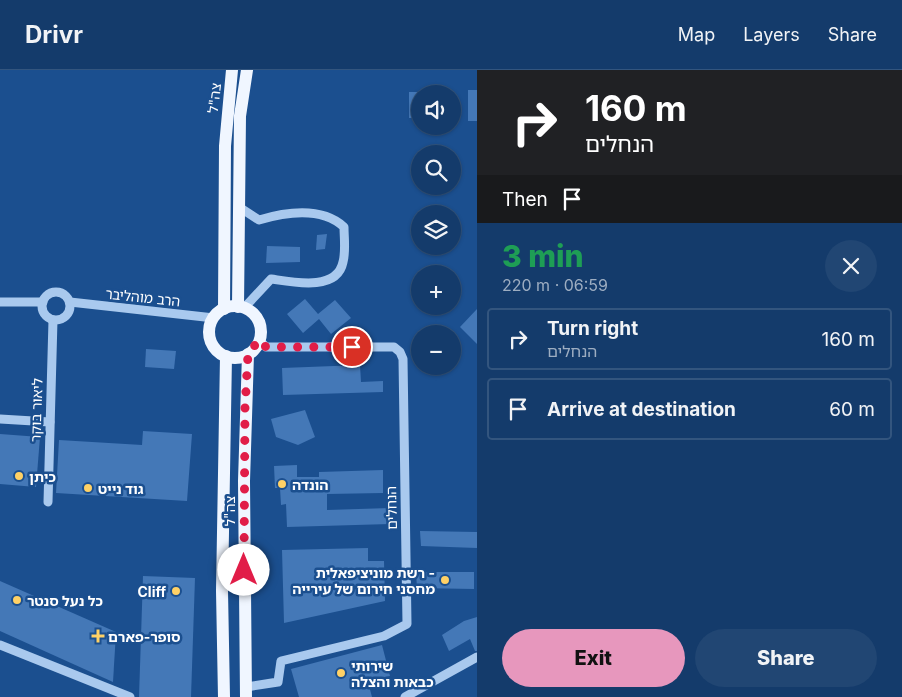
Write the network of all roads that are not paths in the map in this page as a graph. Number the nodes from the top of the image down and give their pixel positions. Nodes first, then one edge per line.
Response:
1 (232, 70) edge
2 (247, 70) edge
3 (239, 206) junction
4 (0, 302) edge
5 (43, 302) junction
6 (70, 302) junction
7 (241, 307) junction
8 (224, 309) junction
9 (214, 318) junction
10 (53, 320) junction
11 (259, 340) junction
12 (248, 354) junction
13 (226, 356) junction
14 (0, 420) edge
15 (50, 422) junction
16 (48, 502) dead end
17 (0, 645) edge
18 (477, 657) edge
19 (246, 692) edge
20 (130, 697) edge
21 (224, 697) edge
22 (405, 697) edge

1 - 8 main road, צה"ל
2 - 3 main road, צה"ל
3 - 7 main road, צה"ל
3 - 7 street
4 - 5 street
5 - 6 street
5 - 10 street
6 - 9 street, הרב מוהליבר
6 - 10 street
7 - 8 main road
7 - 11 main road
8 - 9 main road
9 - 13 main road
10 - 15 street, ליאור בוקר
11 - 12 main road
11 - 19 street, הנחלים
12 - 13 main road
12 - 19 main road, צה"ל
13 - 21 main road, צה"ל
14 - 15 street
15 - 16 street, ליאור בוקר
17 - 20 street
18 - 22 street

